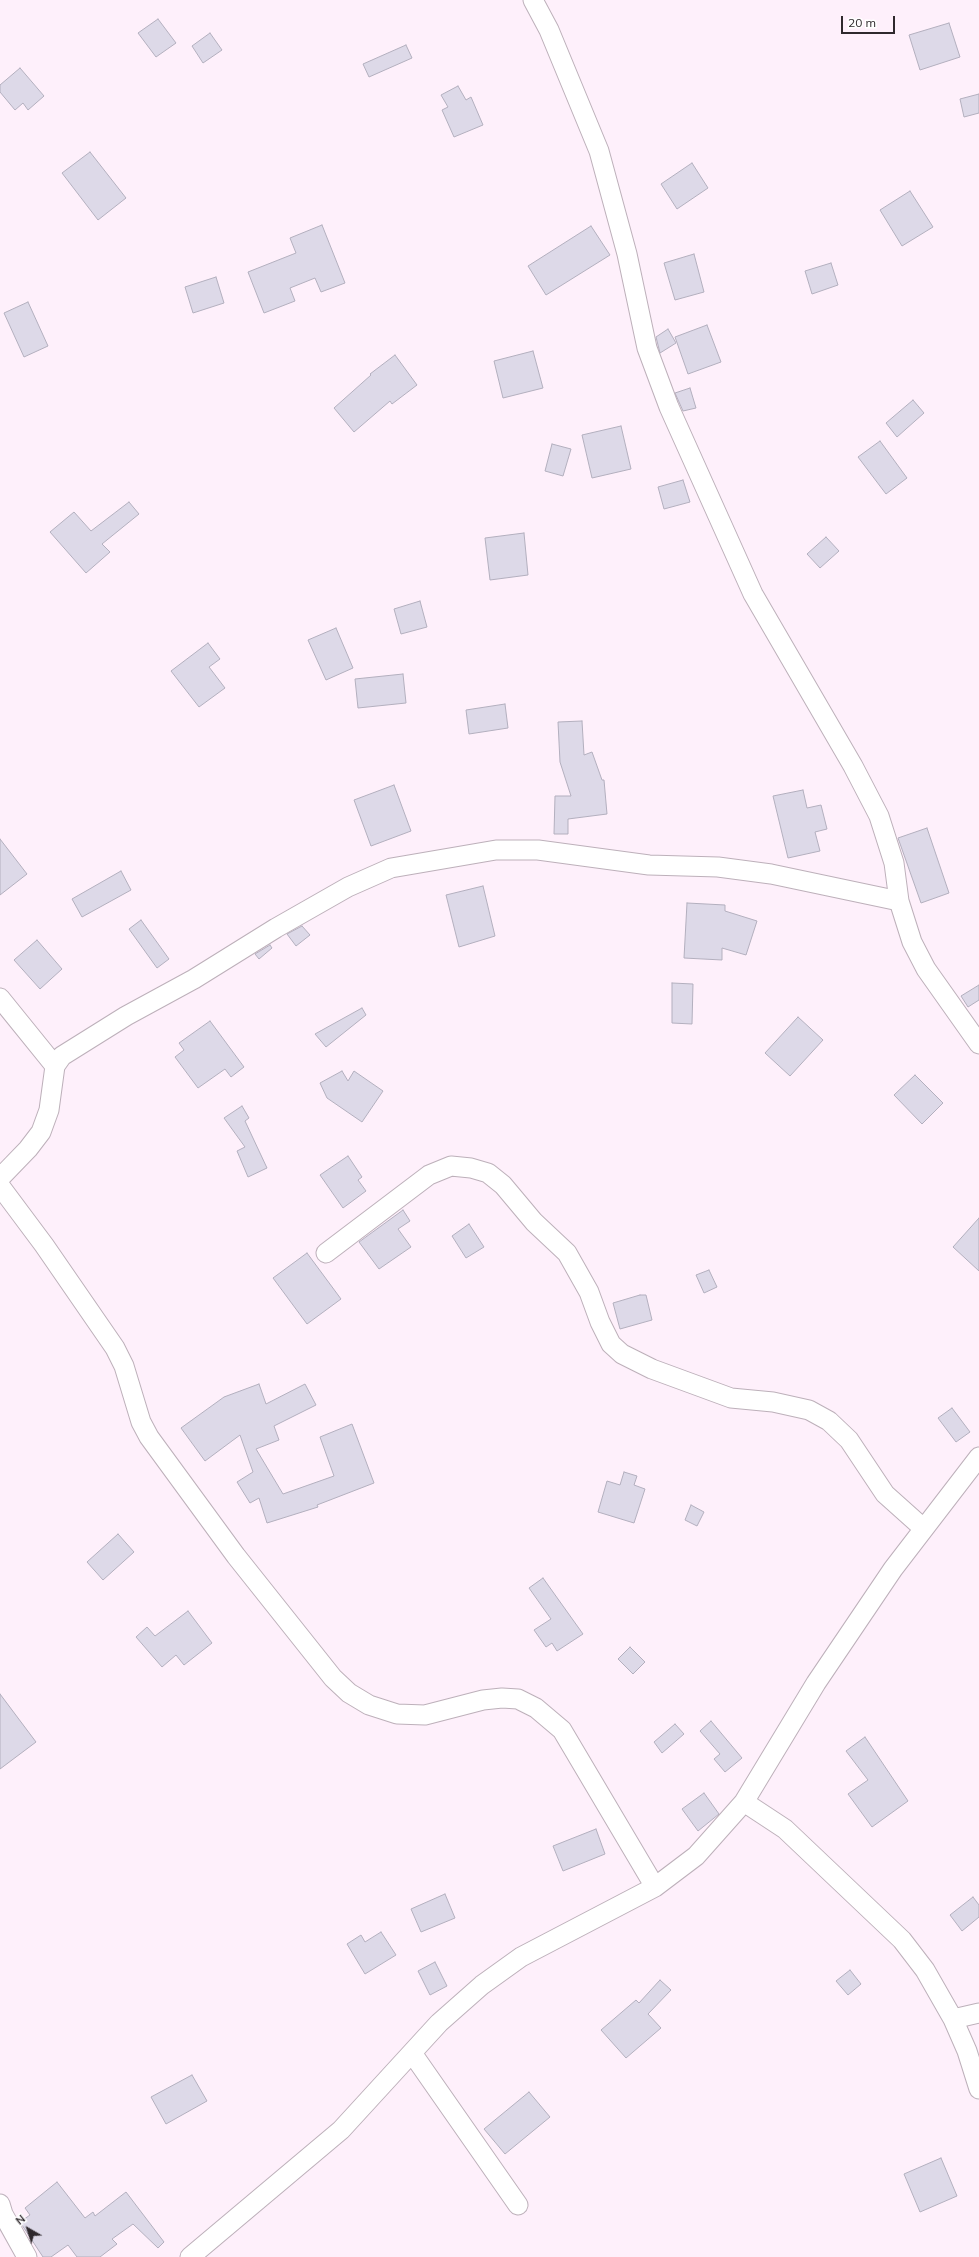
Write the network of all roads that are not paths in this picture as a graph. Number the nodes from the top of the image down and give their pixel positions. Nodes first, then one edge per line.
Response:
1 (533, 0) edge
2 (899, 901) junction
3 (0, 998) edge
4 (979, 1044) edge
5 (55, 1066) junction
6 (0, 1178) edge
7 (0, 1186) edge
8 (326, 1253) dead end
9 (979, 1457) edge
10 (923, 1528) junction
11 (744, 1802) junction
12 (656, 1887) junction
13 (979, 2013) edge
14 (953, 2019) junction
15 (412, 2053) junction
16 (979, 2089) edge
17 (0, 2204) edge
18 (518, 2205) dead end
19 (27, 2257) edge
20 (190, 2257) edge

1 - 2 street
2 - 4 street
2 - 5 street
3 - 5 street
5 - 6 street
7 - 12 street
8 - 10 street
9 - 10 street
10 - 11 street
11 - 12 street
11 - 14 street
12 - 15 street
13 - 14 street
14 - 16 street
15 - 18 street
15 - 20 street
17 - 19 street

